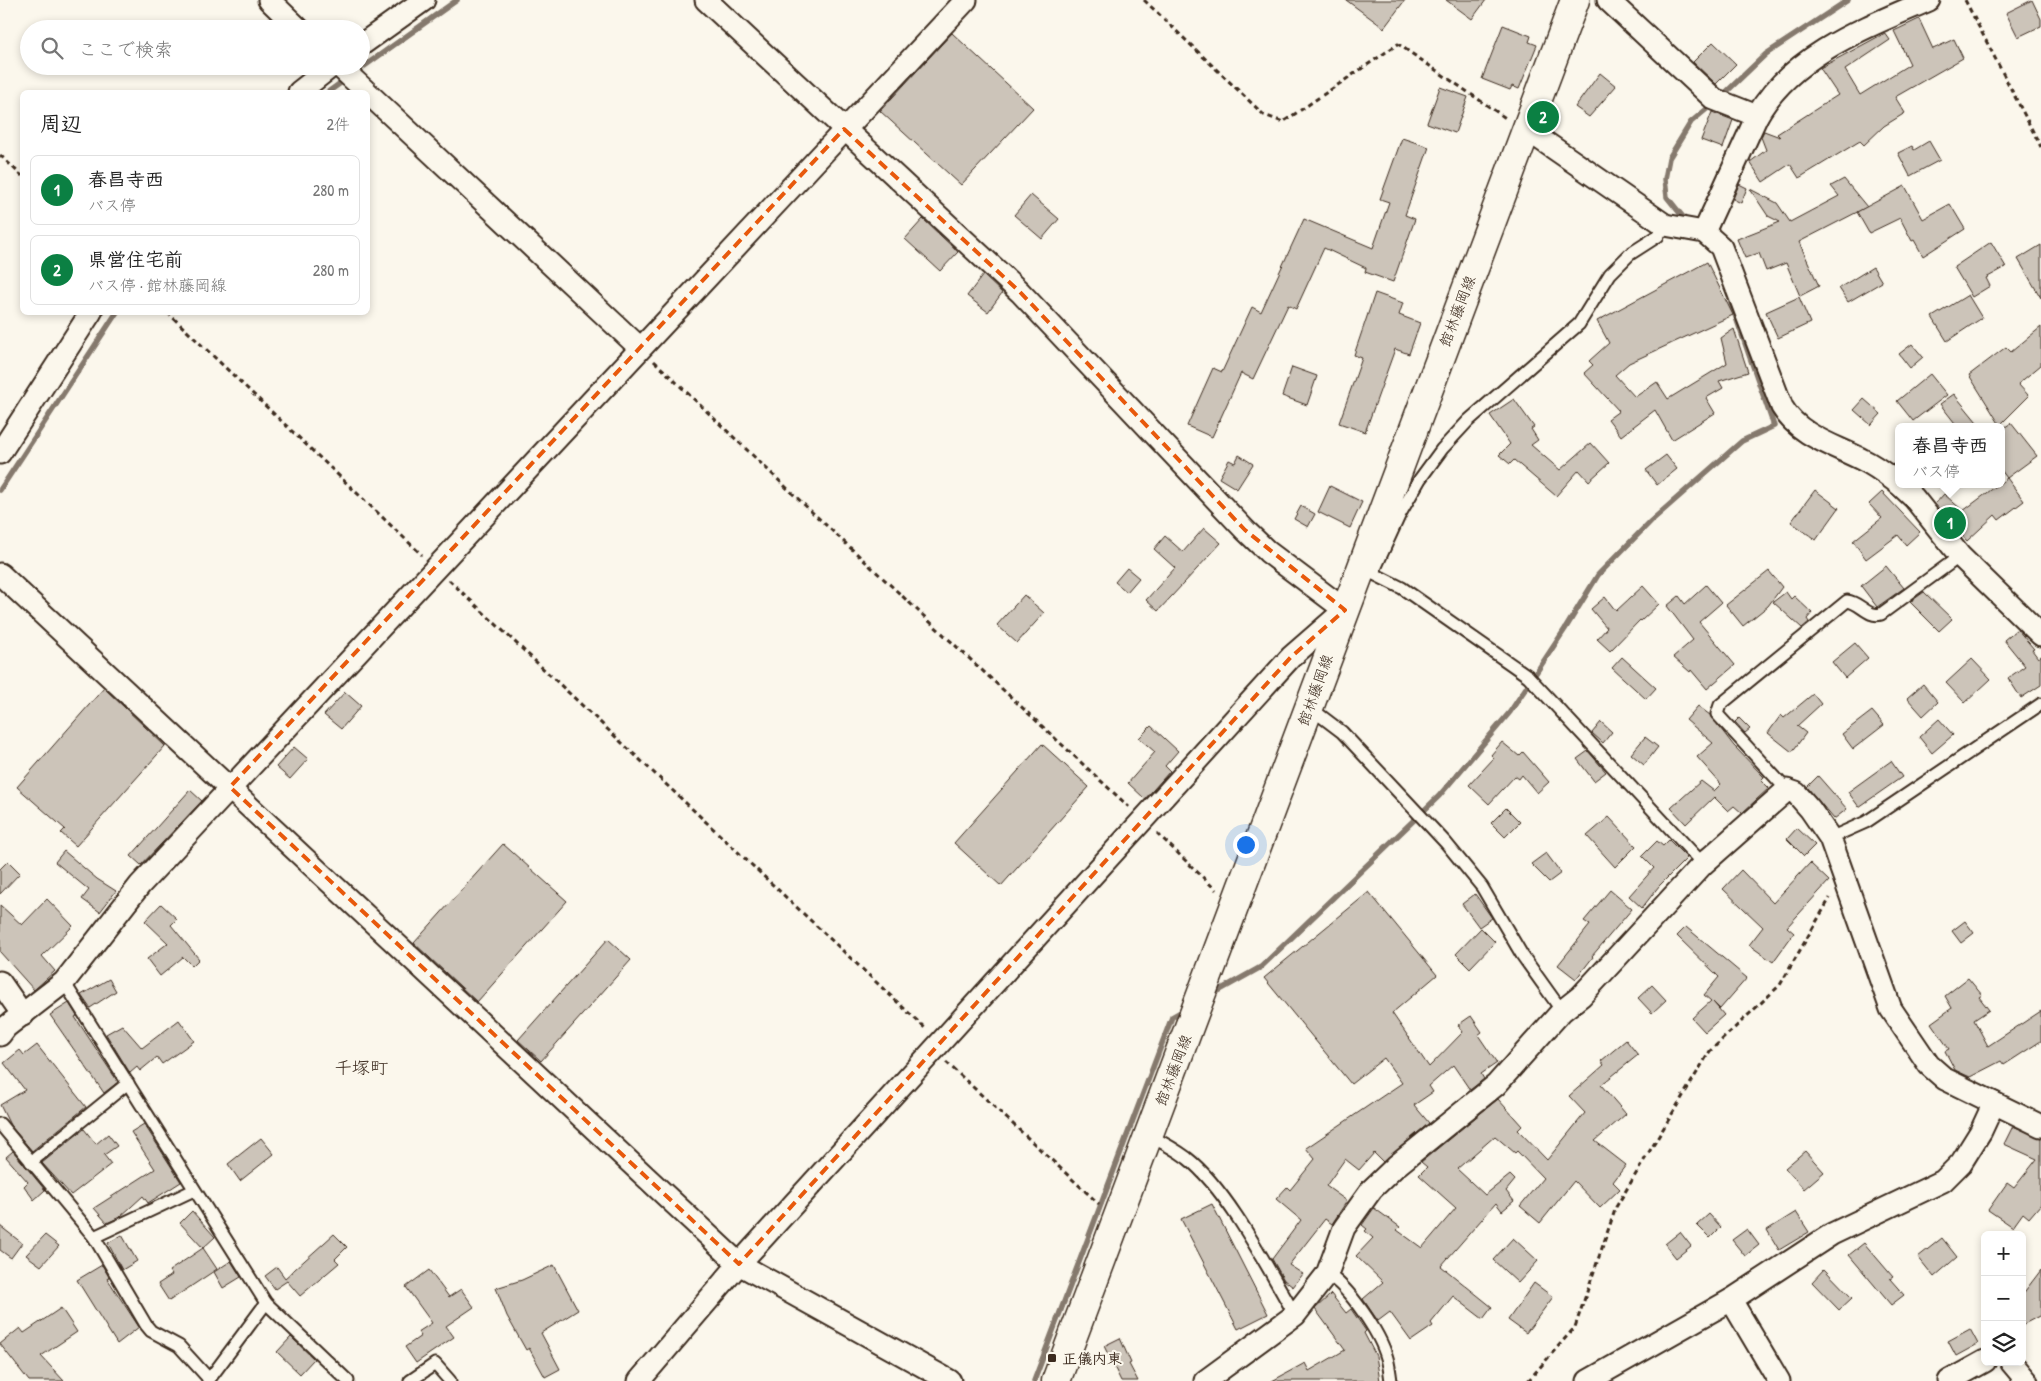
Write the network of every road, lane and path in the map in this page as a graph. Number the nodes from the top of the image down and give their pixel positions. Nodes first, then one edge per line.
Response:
1 (268, 0) edge
2 (424, 0) edge
3 (706, 0) edge
4 (966, 0) edge
5 (1144, 0) edge
6 (1575, 0) edge
7 (1608, 0) edge
8 (1930, 0) edge
9 (1965, 0) edge
10 (289, 20) edge
11 (370, 39) edge
12 (321, 75) edge
13 (349, 75) edge
14 (302, 90) edge
15 (365, 90) edge
16 (370, 95) edge
17 (1757, 116) junction
18 (844, 129) junction
19 (1526, 129) junction
20 (2041, 147) edge
21 (0, 154) edge
22 (20, 174) edge
23 (1665, 226) junction
24 (1704, 232) junction
25 (89, 315) edge
26 (171, 315) edge
27 (640, 348) junction
28 (0, 453) edge
29 (1895, 481) edge
30 (1903, 488) edge
31 (1960, 556) junction
32 (435, 567) junction
33 (1367, 570) junction
34 (0, 574) edge
35 (1345, 610) junction
36 (2041, 636) edge
37 (2041, 704) edge
38 (1309, 707) junction
39 (230, 787) junction
40 (1787, 790) junction
41 (1143, 820) junction
42 (1830, 838) junction
43 (1703, 864) junction
44 (1843, 876) junction
45 (1234, 907) junction
46 (0, 982) edge
47 (64, 982) junction
48 (1562, 1011) junction
49 (24, 1015) junction
50 (0, 1035) edge
51 (937, 1046) junction
52 (128, 1083) junction
53 (1994, 1103) junction
54 (0, 1124) edge
55 (2041, 1126) edge
56 (1148, 1135) junction
57 (31, 1162) junction
58 (194, 1190) junction
59 (1116, 1220) junction
60 (94, 1237) junction
61 (739, 1264) junction
62 (1327, 1274) junction
63 (1731, 1300) junction
64 (266, 1302) junction
65 (1295, 1315) junction
66 (1981, 1363) edge
67 (2014, 1366) edge
68 (209, 1380) edge
69 (348, 1381) edge
70 (410, 1381) edge
71 (450, 1381) edge
72 (639, 1381) edge
73 (950, 1381) edge
74 (1056, 1381) edge
75 (1205, 1381) edge
76 (1391, 1381) edge
77 (1528, 1381) edge
78 (1588, 1381) edge
79 (1779, 1381) edge
80 (1949, 1381) edge
81 (2027, 1381) edge

1 - 10 street
2 - 11 street
3 - 18 street
4 - 18 street
5 - 19 path
6 - 19 main road, 館林藤岡線
7 - 17 street
8 - 17 street
9 - 20 path
12 - 14 street
13 - 15 street
16 - 27 street
17 - 24 street
18 - 27 street
18 - 35 street
19 - 23 street
19 - 33 main road, 館林藤岡線
21 - 22 path
23 - 24 street
23 - 33 lane
24 - 29 street
25 - 28 street
26 - 32 path
27 - 32 street
27 - 41 path
30 - 31 street
31 - 36 street
31 - 40 lane
32 - 39 street
32 - 51 path
33 - 35 main road, 館林藤岡線
33 - 43 lane
34 - 39 street
35 - 38 main road, 館林藤岡線
35 - 41 street
37 - 42 lane
38 - 45 main road, 館林藤岡線
38 - 48 lane
39 - 47 street
39 - 61 street
40 - 42 street
40 - 43 street
41 - 45 path
41 - 51 street
42 - 44 street
43 - 48 street
44 - 53 street
44 - 77 path
45 - 56 main road, 館林藤岡線
46 - 49 street
47 - 49 street
47 - 52 lane
48 - 62 street
49 - 50 street
51 - 59 path
51 - 61 street
52 - 57 lane
52 - 58 lane
53 - 55 street
53 - 63 street
54 - 57 lane
56 - 59 main road, 館林藤岡線
56 - 65 lane
57 - 60 lane
58 - 60 lane
58 - 64 lane
59 - 74 main road, 館林藤岡線
60 - 68 lane
61 - 72 street
61 - 73 street
62 - 65 street
62 - 76 lane
63 - 78 street
63 - 79 street
64 - 68 lane
64 - 69 lane
65 - 75 street
66 - 80 street
67 - 81 street
70 - 71 lane

